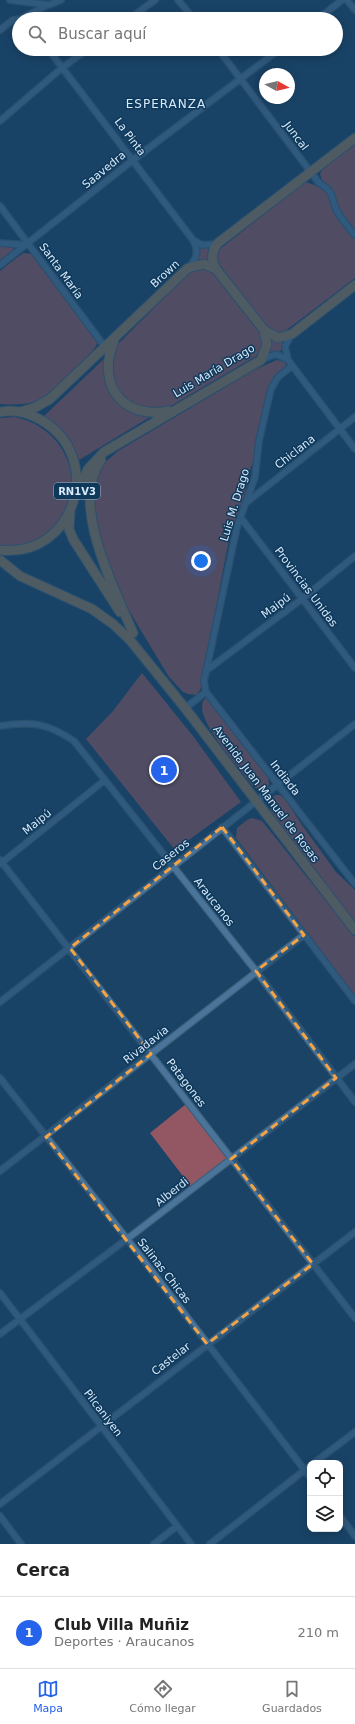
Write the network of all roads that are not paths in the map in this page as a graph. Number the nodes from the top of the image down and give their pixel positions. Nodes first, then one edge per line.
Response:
1 (10, 0) edge
2 (61, 0) edge
3 (155, 0) edge
4 (178, 0) edge
5 (342, 0) edge
6 (347, 0) edge
7 (49, 4) junction
8 (355, 10) edge
9 (33, 12) edge
10 (139, 12) edge
11 (188, 12) edge
12 (327, 12) edge
13 (12, 23) edge
14 (0, 30) edge
15 (54, 56) edge
16 (78, 56) edge
17 (224, 56) edge
18 (271, 56) edge
19 (63, 67) junction
20 (242, 79) junction
21 (0, 121) edge
22 (355, 138) edge
23 (133, 160) junction
24 (311, 172) junction
25 (0, 206) edge
26 (355, 235) edge
27 (193, 240) junction
28 (0, 243) edge
29 (28, 244) junction
30 (218, 244) junction
31 (0, 266) edge
32 (188, 268) junction
33 (216, 269) junction
34 (355, 285) edge
35 (264, 330) junction
36 (292, 334) junction
37 (116, 338) junction
38 (105, 348) junction
39 (261, 360) junction
40 (288, 360) junction
41 (292, 366) junction
42 (174, 410) junction
43 (0, 412) edge
44 (20, 412) junction
45 (355, 417) edge
46 (340, 429) junction
47 (112, 446) junction
48 (355, 449) edge
49 (76, 495) junction
50 (246, 502) junction
51 (71, 510) junction
52 (241, 518) junction
53 (0, 550) edge
54 (355, 556) edge
55 (0, 560) edge
56 (302, 599) junction
57 (133, 633) junction
58 (355, 668) edge
59 (207, 670) junction
60 (157, 672) junction
61 (204, 681) joint
62 (206, 692) junction
63 (185, 708) junction
64 (355, 724) edge
65 (0, 726) edge
66 (105, 780) junction
67 (278, 784) junction
68 (256, 801) junction
69 (222, 827) junction
70 (1, 862) edge
71 (173, 866) junction
72 (355, 884) edge
73 (355, 930) edge
74 (304, 935) junction
75 (70, 948) junction
76 (256, 971) junction
77 (355, 1001) edge
78 (0, 1002) edge
79 (151, 1054) junction
80 (355, 1064) edge
81 (0, 1078) edge
82 (336, 1078) junction
83 (355, 1102) edge
84 (46, 1137) junction
85 (231, 1159) junction
86 (0, 1172) edge
87 (355, 1232) edge
88 (127, 1239) junction
89 (313, 1264) junction
90 (0, 1293) edge
91 (355, 1318) edge
92 (19, 1319) junction
93 (0, 1334) edge
94 (207, 1344) junction
95 (101, 1426) junction
96 (355, 1432) edge
97 (318, 1460) edge
98 (305, 1470) junction
99 (307, 1473) edge
100 (0, 1504) edge
101 (0, 1516) edge
102 (343, 1520) edge
103 (177, 1526) junction
104 (355, 1536) edge
105 (21, 1544) edge
106 (154, 1544) edge
107 (191, 1544) edge
108 (210, 1544) edge

1 - 7 street
2 - 7 street
3 - 10 street
4 - 11 street
5 - 12 street
6 - 8 street
7 - 9 street
13 - 14 street
15 - 19 street, La Pinta
16 - 19 street
17 - 20 street, Juncal
18 - 20 street, Saavedra
19 - 21 street
19 - 23 street, La Pinta
20 - 23 street, Saavedra
20 - 24 street, Juncal
22 - 24 main road
23 - 27 street, La Pinta
23 - 29 street, Saavedra
24 - 26 street, Juncal
24 - 30 main road
25 - 29 street, Santa María
27 - 30 street
27 - 32 street
28 - 29 street
29 - 31 street, Saavedra
29 - 38 street, Santa María
30 - 33 main road
32 - 33 main road, Brown
32 - 37 main road, Brown
33 - 35 main road
34 - 36 main road
35 - 36 main road
35 - 39 main road, Luis María Drago
36 - 40 street
37 - 38 main road, Brown
37 - 42 main road
38 - 44 main road, Brown
39 - 40 street
39 - 42 main road, Luis María Drago
40 - 41 street
41 - 46 street
41 - 50 street, Luis M. Drago
42 - 47 main road, Luis María Drago
43 - 44 main road, RN1V3
44 - 49 main road, RN1V3
45 - 46 street, Chiclana
46 - 48 street
46 - 50 street, Chiclana
47 - 49 main road, Luis María Drago
47 - 57 main road
49 - 51 main road, RN1V3
50 - 52 street, Luis M. Drago
51 - 53 main road, RN1V3
51 - 57 main road, Avenida Juan Manuel de Rosas
52 - 56 street, Provincias Unidas
52 - 59 street, Luis M. Drago
54 - 56 street, Maipú
55 - 60 main road, Avenida Juan Manuel de Rosas
56 - 58 street, Provincias Unidas
56 - 59 street, Maipú
57 - 60 main road, Avenida Juan Manuel de Rosas
59 - 61 street, Luis M. Drago
60 - 63 main road, Avenida Juan Manuel de Rosas
61 - 62 street, Indiada
62 - 63 street
62 - 67 street, Indiada
63 - 68 main road, Avenida Juan Manuel de Rosas
64 - 67 street, Caseros
65 - 66 street, Araucanos
66 - 70 street, Maipú
66 - 71 street, Araucanos
67 - 68 street, Caseros
67 - 72 street, Indiada
68 - 69 street, Caseros
68 - 73 main road, Avenida Juan Manuel de Rosas
69 - 71 street, Caseros
69 - 74 street
70 - 75 street, Patagones
71 - 75 street, Caseros
71 - 76 street, Araucanos
74 - 76 street, Rivadavia
74 - 77 street
75 - 78 street, Caseros
75 - 79 street, Patagones
76 - 79 street, Rivadavia
76 - 82 street, Araucanos
79 - 84 street, Rivadavia
79 - 85 street, Patagones
80 - 82 street, Alberdi
81 - 84 street, Salinas Chicas
82 - 83 street, Araucanos
82 - 85 street, Alberdi
84 - 86 street, Rivadavia
84 - 88 street, Salinas Chicas
85 - 88 street, Alberdi
85 - 89 street, Patagones
87 - 89 street, Castelar
88 - 92 street, Alberdi
88 - 94 street, Salinas Chicas
89 - 91 street, Patagones
89 - 94 street, Castelar
90 - 92 street, Pilcaniyen
92 - 93 street, Alberdi
92 - 95 street, Pilcaniyen
94 - 95 street, Castelar
94 - 98 street, Salinas Chicas
95 - 100 street, Castelar
95 - 103 street, Pilcaniyen
96 - 97 street
98 - 99 street, Salinas Chicas
98 - 108 street
101 - 105 street
102 - 104 street
103 - 106 street
103 - 107 street, Pilcaniyen

